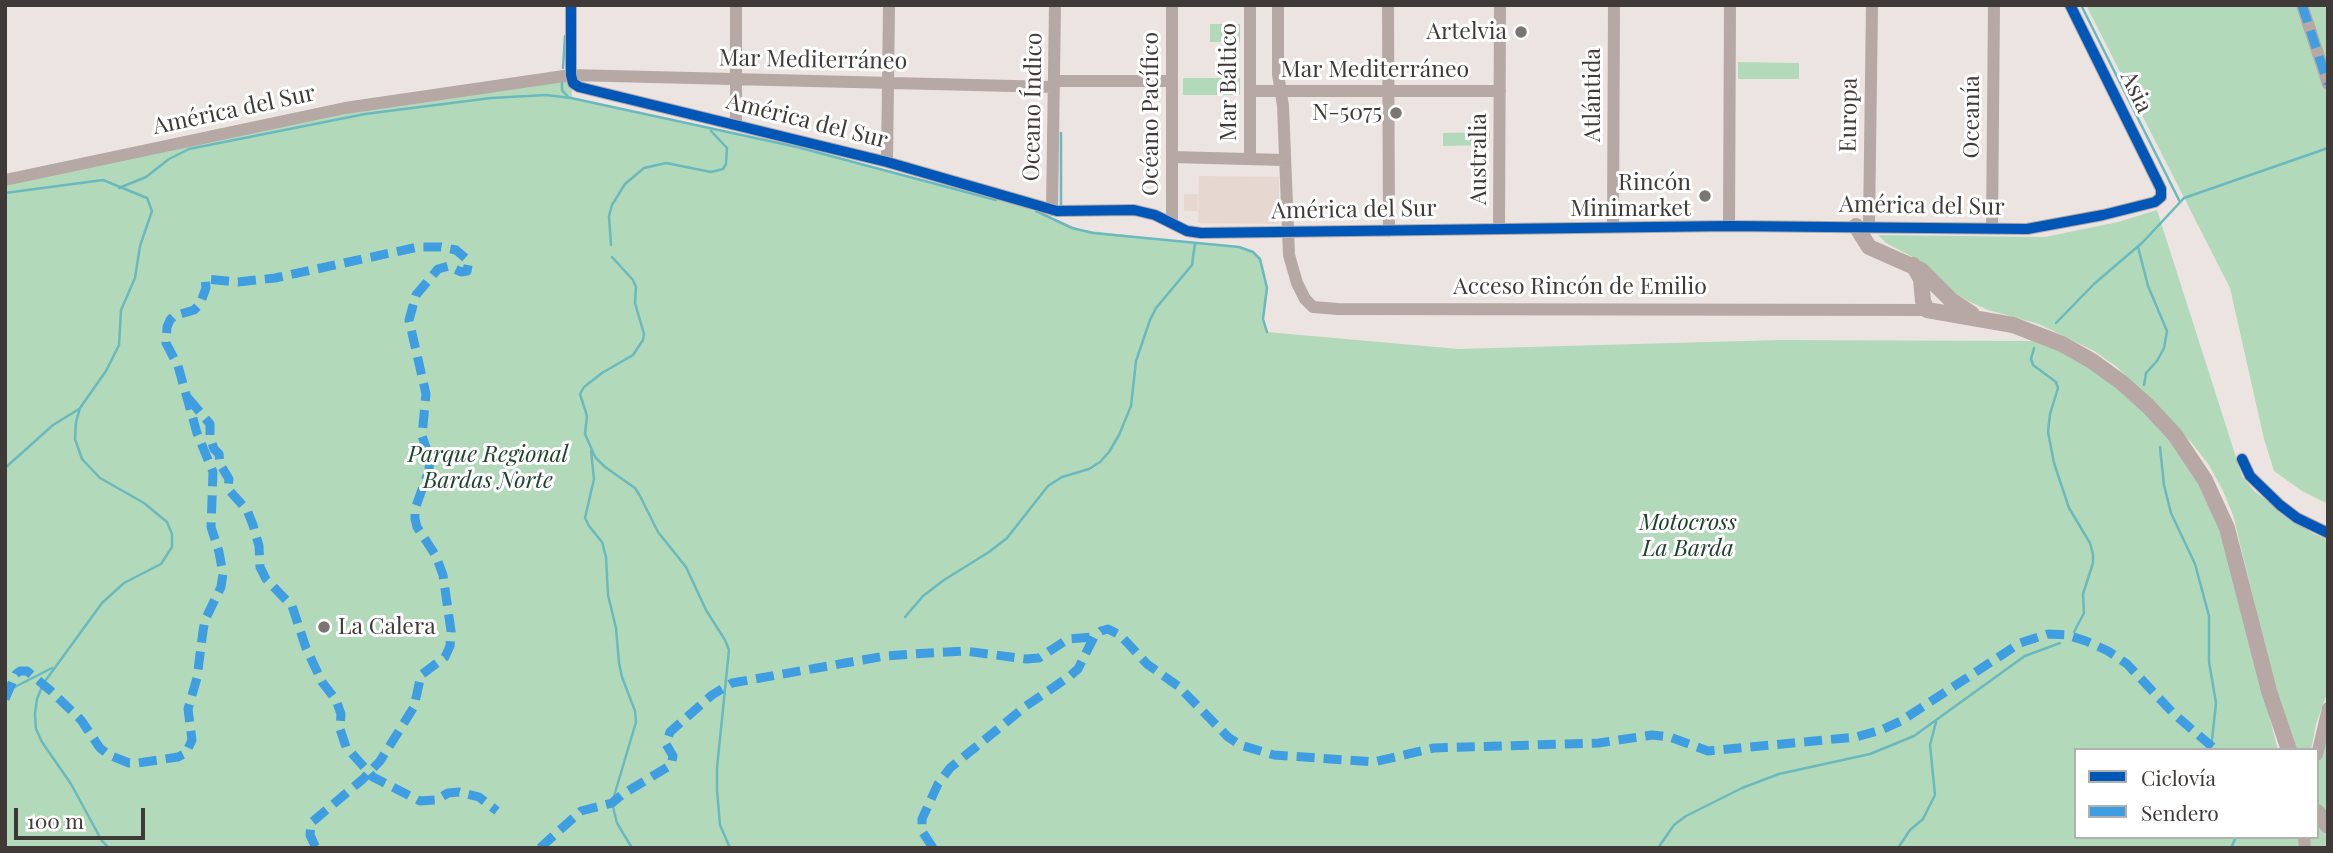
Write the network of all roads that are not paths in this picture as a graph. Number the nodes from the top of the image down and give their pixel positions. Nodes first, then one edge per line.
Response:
1 (571, 5) edge
2 (736, 5) edge
3 (889, 5) edge
4 (1055, 5) edge
5 (1172, 5) edge
6 (1250, 5) edge
7 (1278, 5) edge
8 (1388, 5) edge
9 (1500, 5) edge
10 (1614, 5) edge
11 (1730, 5) edge
12 (1872, 5) edge
13 (1994, 5) edge
14 (2070, 5) edge
15 (2302, 5) edge
16 (571, 75) junction
17 (736, 79) junction
18 (1172, 81) junction
19 (889, 83) junction
20 (1054, 84) junction
21 (2328, 84) edge
22 (1250, 91) junction
23 (1280, 91) junction
24 (1388, 91) junction
25 (1500, 91) junction
26 (736, 124) junction
27 (1172, 158) junction
28 (1250, 159) junction
29 (1285, 160) junction
30 (887, 162) junction
31 (5, 180) edge
32 (2161, 197) joint
33 (1052, 210) junction
34 (1172, 222) junction
35 (1729, 226) junction
36 (1862, 226) junction
37 (1613, 228) junction
38 (1992, 228) junction
39 (1499, 229) junction
40 (1389, 231) junction
41 (1288, 233) junction
42 (1913, 265) junction
43 (1927, 310) junction
44 (1980, 318) junction
45 (2242, 459) dead end
46 (2328, 533) edge
47 (2328, 708) edge
48 (2288, 748) edge
49 (2319, 748) edge

1 - 16 street
2 - 17 street
3 - 19 street
4 - 20 street, Oceano Índico
5 - 18 street, Océano Pacífico
6 - 22 street, Mar Báltico
7 - 23 street
8 - 24 street
9 - 25 street, Australia
10 - 37 street, Atlántida
11 - 35 street
12 - 36 street, Europa
13 - 38 street, Oceanía
14 - 32 street, Asia
15 - 21 street
16 - 17 street, Mar Mediterráneo
16 - 26 street, América del Sur
16 - 31 street, América del Sur
17 - 19 street, Mar Mediterráneo
17 - 26 street
18 - 20 street, Mar Mediterráneo
18 - 27 street, Océano Pacífico
19 - 20 street, Mar Mediterráneo
19 - 30 street
20 - 33 street, Oceano Índico
22 - 23 street, Mar Mediterráneo
22 - 28 street, Mar Báltico
23 - 24 street, Mar Mediterráneo
23 - 29 street
24 - 25 street, Mar Mediterráneo
24 - 40 street
25 - 39 street, Australia
26 - 30 street, América del Sur
27 - 28 street
27 - 34 street, Océano Pacífico
28 - 29 street
29 - 41 street
30 - 33 street, América del Sur
32 - 38 street, América del Sur
33 - 34 street, América del Sur
34 - 41 street, América del Sur
35 - 36 street, América del Sur
35 - 37 street, América del Sur
36 - 38 street, América del Sur
36 - 42 main road, Acceso Rincón de Emilio
37 - 39 street, América del Sur
39 - 40 street, América del Sur
40 - 41 street, América del Sur
41 - 43 street, Acceso Rincón de Emilio
42 - 43 main road
42 - 44 main road, Acceso Rincón de Emilio
43 - 44 main road, Acceso Rincón de Emilio
44 - 48 main road, Acceso Rincón de Emilio
45 - 46 street
47 - 49 street

